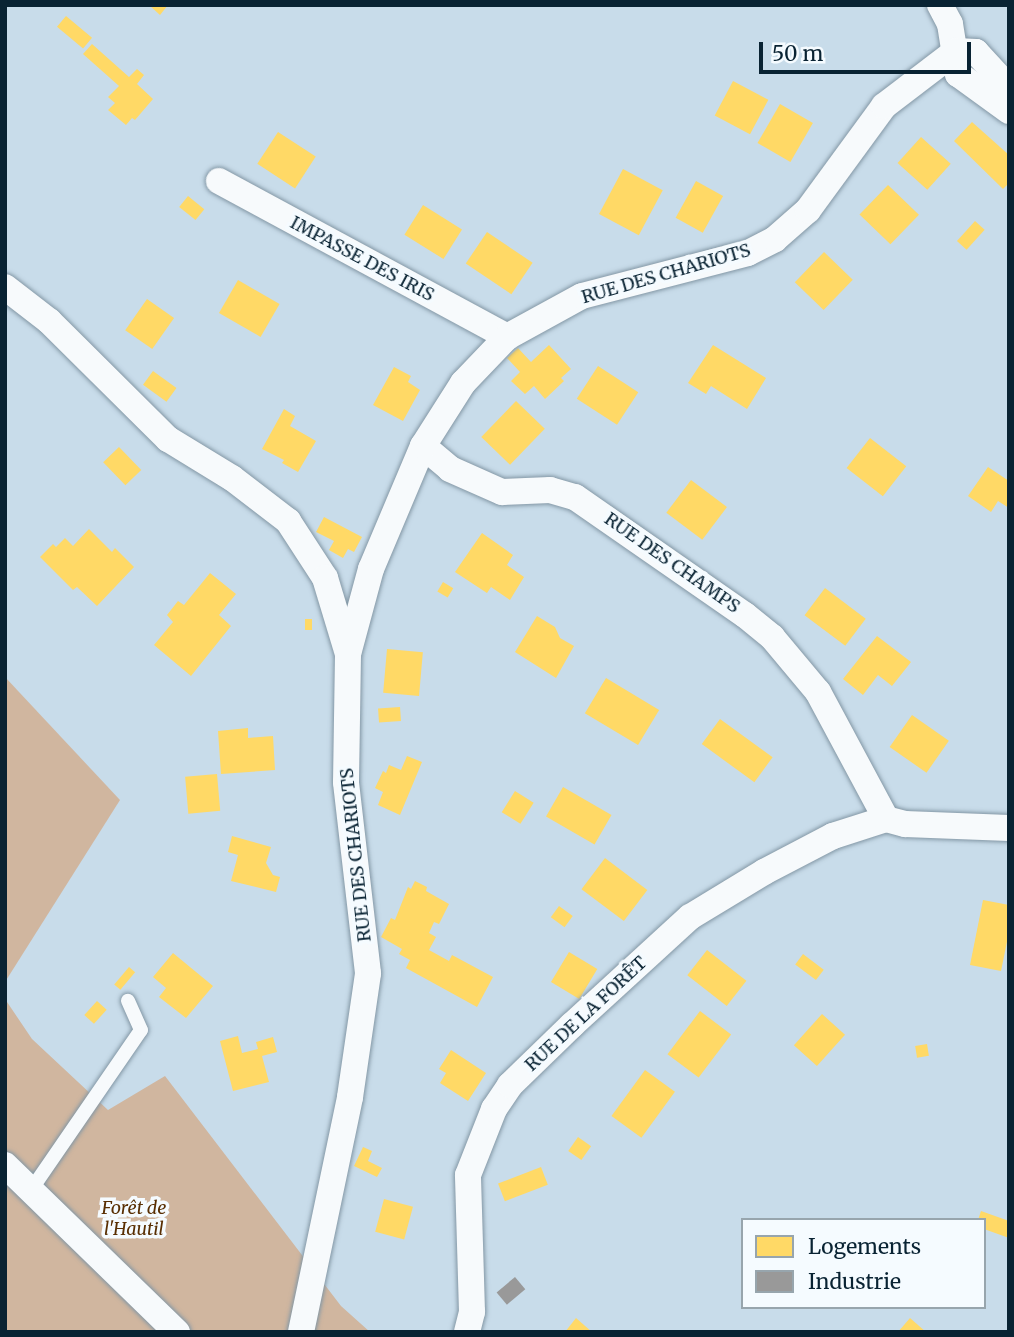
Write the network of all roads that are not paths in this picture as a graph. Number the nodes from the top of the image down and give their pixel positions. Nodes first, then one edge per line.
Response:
1 (940, 5) edge
2 (956, 51) junction
3 (1009, 88) edge
4 (1009, 111) edge
5 (219, 181) dead end
6 (5, 287) edge
7 (507, 337) junction
8 (423, 446) junction
9 (348, 654) junction
10 (886, 820) junction
11 (1009, 828) edge
12 (128, 1001) dead end
13 (5, 1166) edge
14 (31, 1190) junction
15 (177, 1332) edge
16 (302, 1332) edge
17 (467, 1332) edge

1 - 2 street
2 - 3 street
2 - 4 street
2 - 7 street, RUE DES CHARIOTS
5 - 7 street, IMPASSE DES IRIS
6 - 9 street
7 - 8 street, RUE DES CHARIOTS
8 - 9 street, RUE DES CHARIOTS
8 - 10 street, RUE DES CHAMPS
9 - 16 street, RUE DES CHARIOTS
10 - 11 street, RUE DE LA FORÊT
10 - 17 street, RUE DE LA FORÊT
12 - 14 lane
13 - 14 street
14 - 15 street

